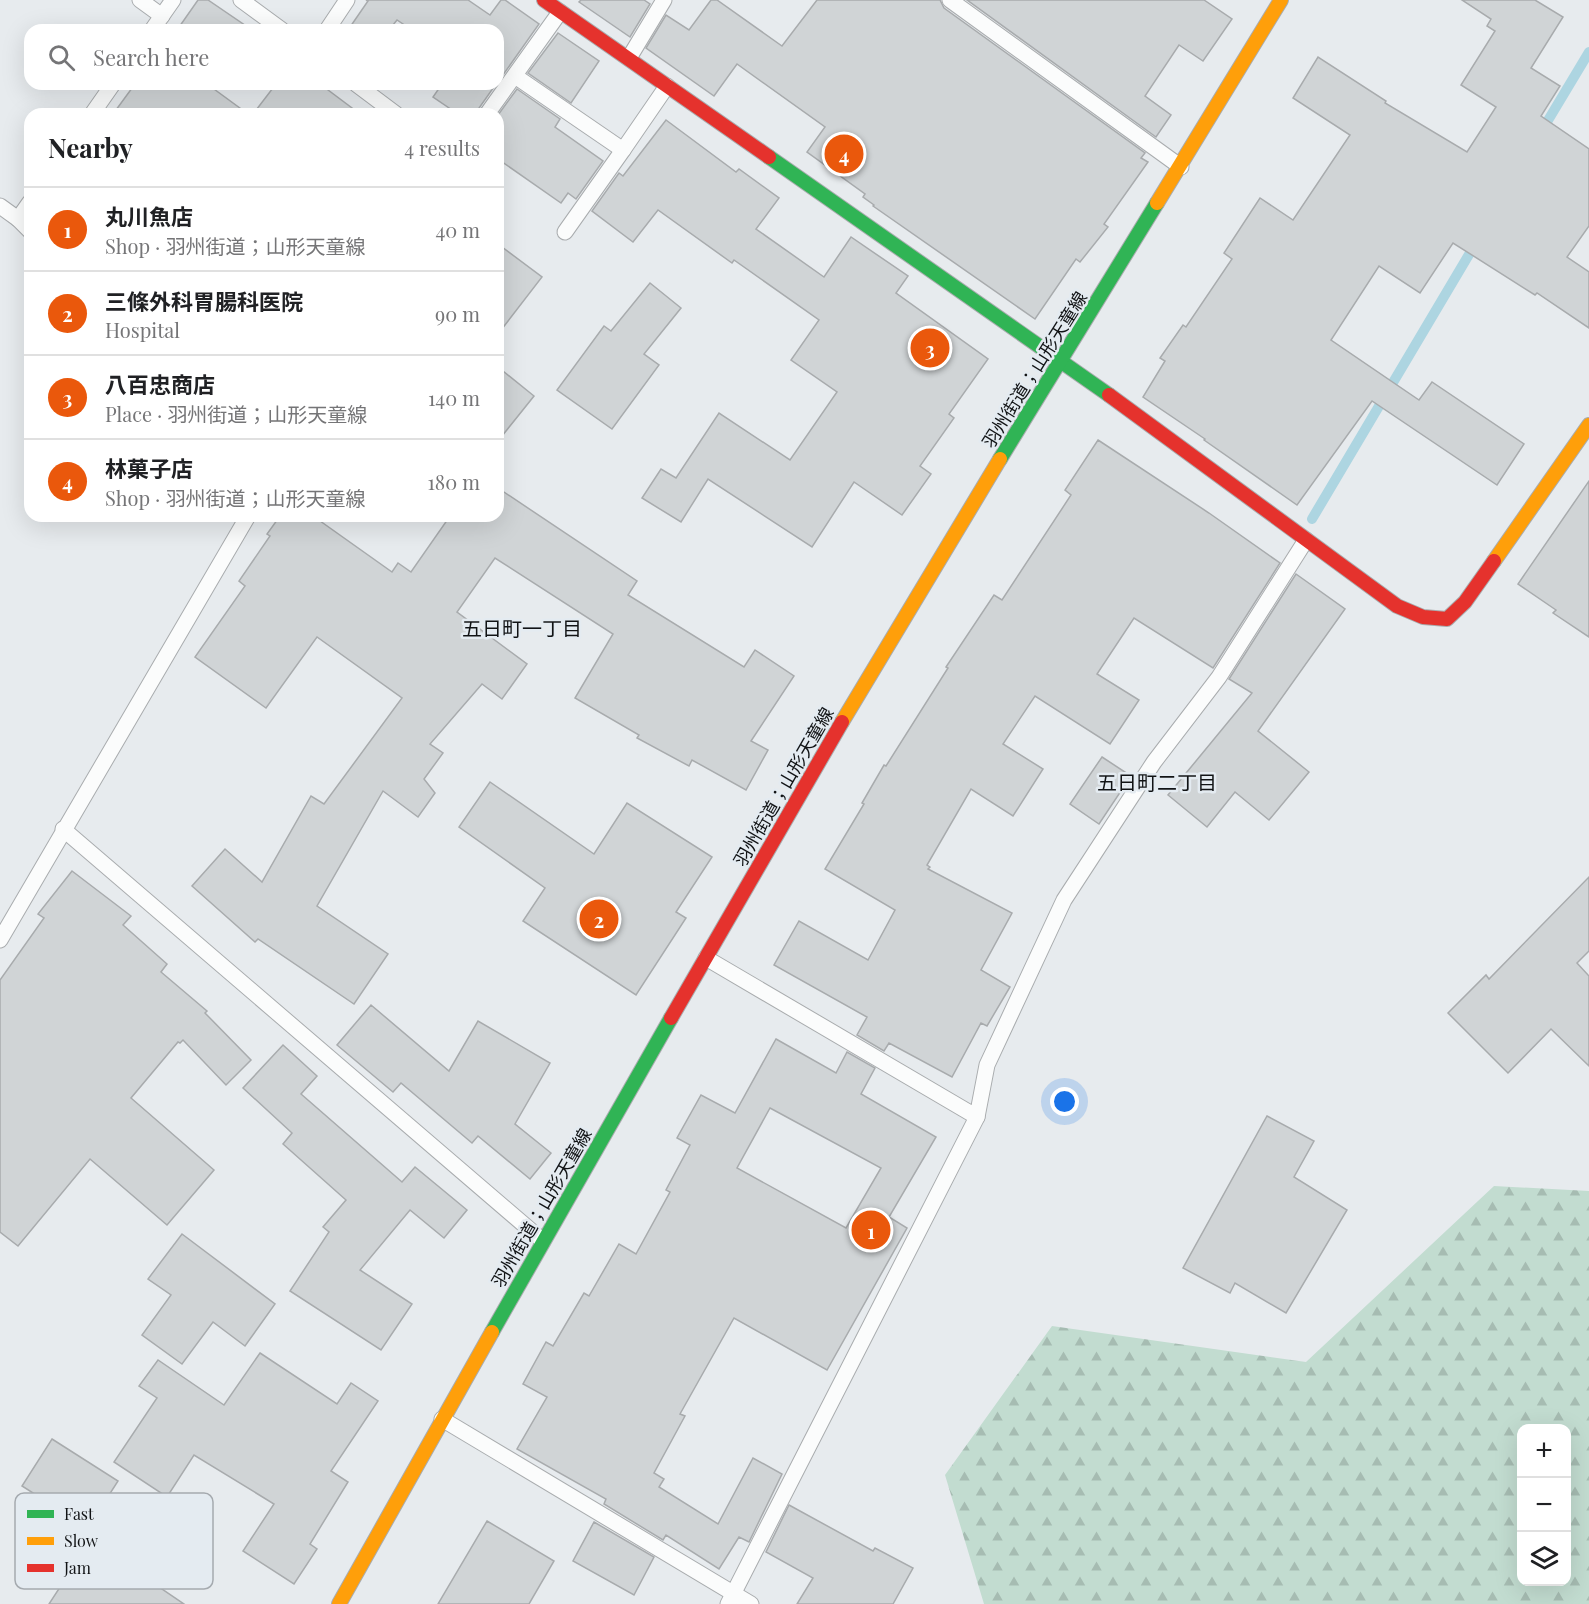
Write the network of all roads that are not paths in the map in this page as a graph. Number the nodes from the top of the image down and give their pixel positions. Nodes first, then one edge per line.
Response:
1 (140, 0) edge
2 (173, 0) edge
3 (241, 0) edge
4 (347, 0) edge
5 (544, 0) edge
6 (664, 0) edge
7 (950, 0) edge
8 (1281, 0) edge
9 (560, 12) junction
10 (162, 16) junction
11 (156, 24) edge
12 (274, 24) edge
13 (331, 24) edge
14 (628, 58) junction
15 (515, 76) junction
16 (667, 86) junction
17 (109, 90) edge
18 (364, 90) edge
19 (96, 108) edge
20 (388, 108) edge
21 (491, 108) edge
22 (623, 150) junction
23 (1181, 167) junction
24 (0, 206) edge
25 (24, 210) edge
26 (18, 219) junction
27 (24, 225) edge
28 (565, 232) dead end
29 (1062, 361) junction
30 (1589, 425) edge
31 (244, 522) edge
32 (1306, 540) junction
33 (63, 829) junction
34 (0, 940) edge
35 (706, 958) junction
36 (977, 1117) junction
37 (543, 1241) junction
38 (442, 1419) junction
39 (731, 1599) edge
40 (339, 1604) edge
41 (751, 1604) edge

1 - 10 lane
2 - 10 lane
3 - 12 lane
4 - 13 lane
5 - 9 main road
6 - 14 lane
7 - 23 lane
8 - 23 main road, 羽州街道；山形天童線
9 - 14 main road
9 - 15 lane
10 - 11 lane
14 - 16 main road
15 - 21 lane
15 - 22 lane
16 - 22 lane
16 - 29 main road
17 - 19 lane
18 - 20 lane
22 - 28 lane
23 - 29 main road, 羽州街道；山形天童線
24 - 26 lane
25 - 26 lane
26 - 27 lane
29 - 32 main road
29 - 35 main road, 羽州街道；山形天童線
30 - 32 main road
31 - 33 lane
32 - 36 lane
33 - 34 lane
33 - 37 lane
35 - 36 lane
35 - 37 main road, 羽州街道；山形天童線
36 - 39 lane
37 - 38 main road, 羽州街道；山形天童線
38 - 39 lane
38 - 40 main road, 羽州街道；山形天童線
39 - 41 lane

